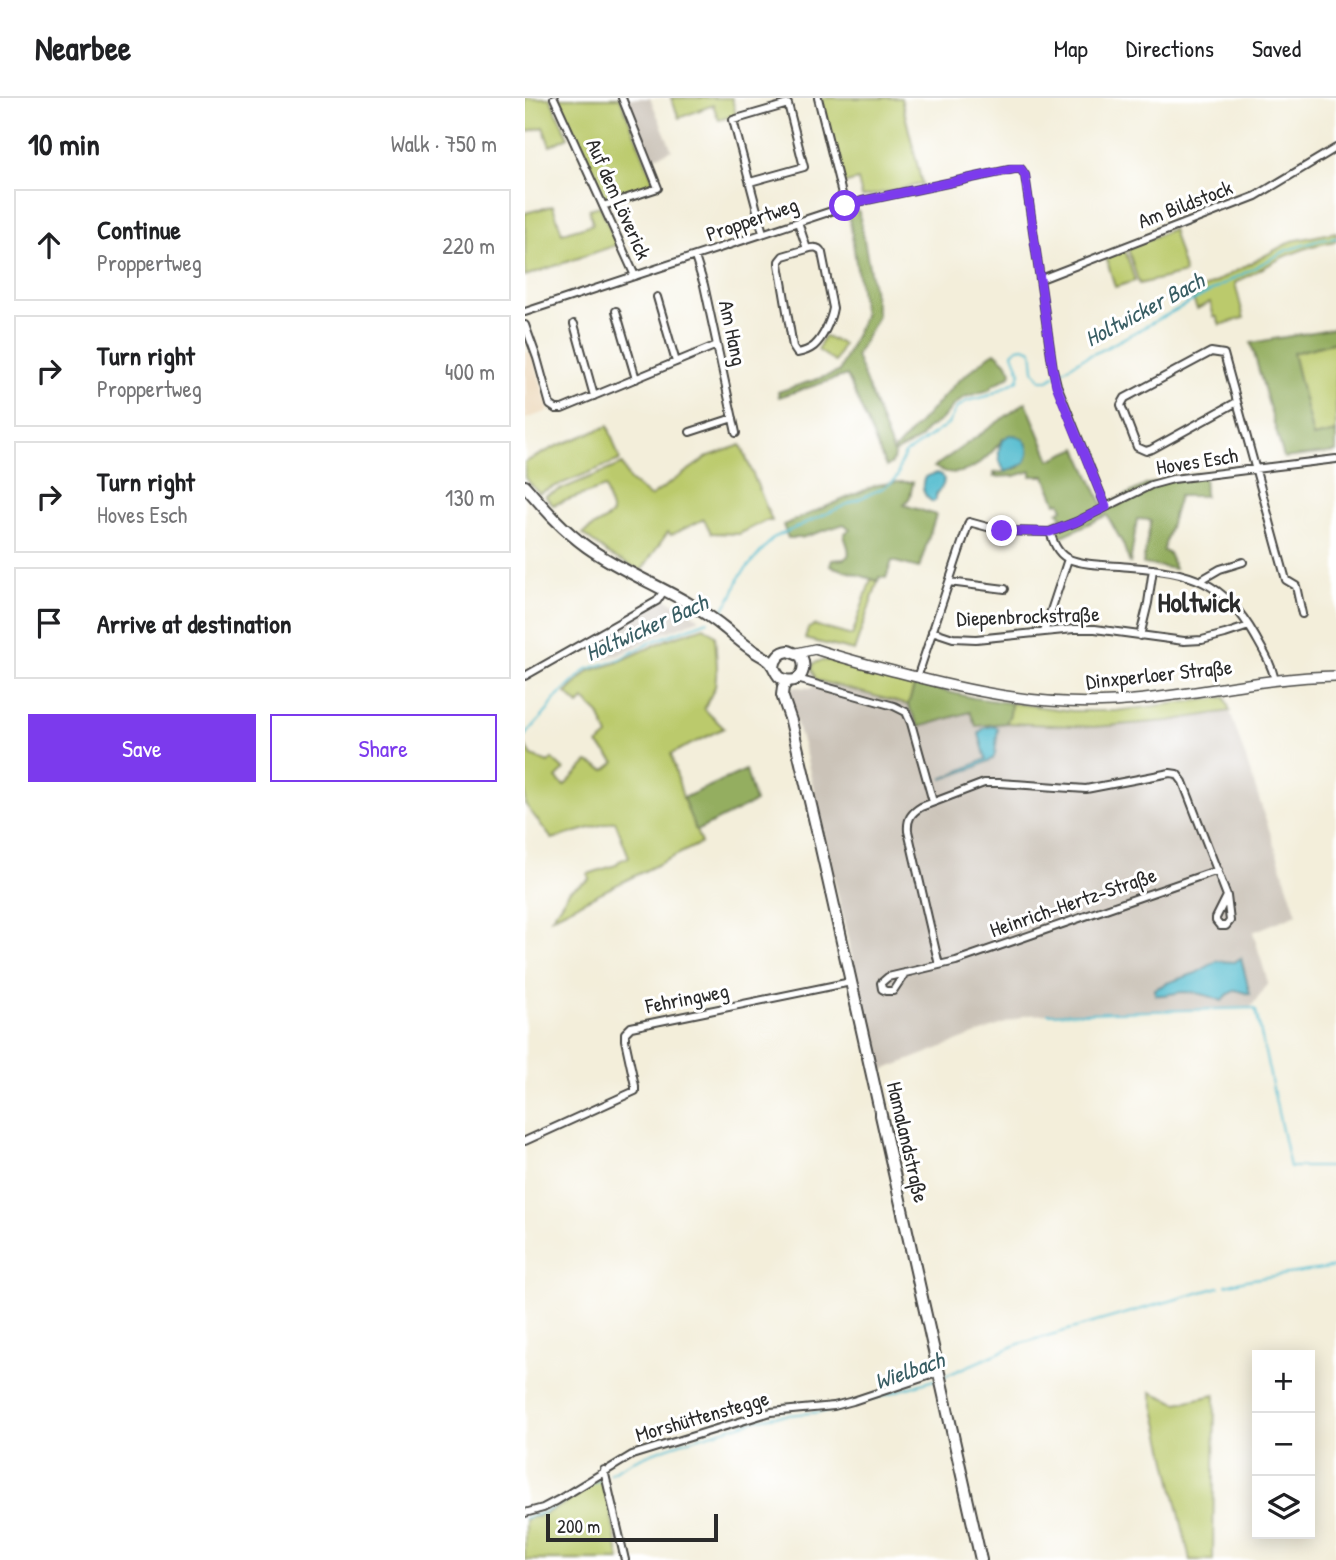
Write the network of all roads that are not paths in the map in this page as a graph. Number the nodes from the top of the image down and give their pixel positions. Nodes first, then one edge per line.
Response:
1 (554, 98) edge
2 (622, 98) edge
3 (818, 98) edge
4 (1336, 148) edge
5 (750, 181) junction
6 (603, 206) junction
7 (845, 206) junction
8 (798, 222) junction
9 (763, 233) junction
10 (807, 249) junction
11 (695, 257) junction
12 (635, 276) junction
13 (1041, 279) junction
14 (657, 297) dead end
15 (616, 311) dead end
16 (525, 312) edge
17 (574, 324) dead end
18 (525, 325) edge
19 (717, 345) junction
20 (676, 362) junction
21 (636, 379) junction
22 (594, 396) junction
23 (1237, 402) junction
24 (733, 418) junction
25 (689, 432) dead end
26 (736, 433) dead end
27 (1336, 459) edge
28 (1256, 469) junction
29 (525, 486) edge
30 (1106, 507) junction
31 (1050, 532) junction
32 (1068, 559) junction
33 (1243, 562) dead end
34 (1153, 569) junction
35 (1201, 580) junction
36 (949, 582) junction
37 (665, 589) junction
38 (1005, 589) dead end
39 (1302, 614) dead end
40 (1249, 626) junction
41 (932, 631) junction
42 (1044, 632) junction
43 (1140, 636) junction
44 (741, 641) junction
45 (824, 652) junction
46 (797, 653) junction
47 (779, 655) junction
48 (791, 673) junction
49 (525, 676) edge
50 (1336, 676) edge
51 (917, 678) junction
52 (1275, 680) junction
53 (933, 802) junction
54 (1217, 870) junction
55 (1227, 896) dead end
56 (939, 965) junction
57 (905, 973) dead end
58 (851, 982) junction
59 (525, 1141) edge
60 (941, 1375) junction
61 (604, 1470) junction
62 (525, 1513) edge
63 (625, 1560) edge
64 (981, 1560) edge

1 - 6 street, Auf dem Löverick
2 - 6 street
3 - 7 street
4 - 13 street, Am Bildstock
5 - 5 street
5 - 9 street
6 - 12 street, Auf dem Löverick
7 - 8 street, Proppertweg
7 - 13 street, Proppertweg
8 - 9 street, Proppertweg
8 - 10 street
9 - 11 street, Proppertweg
10 - 10 street
11 - 12 street, Proppertweg
11 - 19 street, Am Hang
12 - 16 street, Proppertweg
13 - 30 street, Proppertweg
14 - 20 street
15 - 21 street
17 - 22 street
18 - 22 street
19 - 20 street
19 - 24 street, Am Hang
20 - 21 street
21 - 22 street
23 - 23 street
23 - 28 street
24 - 25 street
24 - 26 street, Am Hang
27 - 28 street, Hoves Esch
28 - 30 street, Hoves Esch
28 - 39 street
29 - 37 main road
30 - 31 street, Hoves Esch
31 - 32 street
31 - 36 street, Hoves Esch
32 - 34 street
32 - 42 street
33 - 35 street
34 - 35 street
34 - 43 street
35 - 40 street
36 - 38 street
36 - 41 street, Hoves Esch
37 - 44 main road
37 - 49 street
40 - 43 street, Diepenbrockstraße
40 - 52 street
41 - 42 street, Diepenbrockstraße
41 - 51 street, Hoves Esch
42 - 43 street, Diepenbrockstraße
44 - 47 main road
44 - 48 main road
45 - 46 main road, Dinxperloer Straße
45 - 48 main road
45 - 51 main road, Dinxperloer Straße
46 - 47 main road
46 - 48 main road
47 - 48 main road
48 - 53 street
48 - 58 main road, Hamalandstraße
50 - 52 main road, Dinxperloer Straße
51 - 52 main road, Dinxperloer Straße
53 - 54 street
53 - 56 street
54 - 55 street
54 - 56 street, Heinrich-Hertz-Straße
56 - 57 street, Heinrich-Hertz-Straße
58 - 59 street, Fehringweg
58 - 60 main road, Hamalandstraße
60 - 61 street, Morshüttenstegge
60 - 64 main road, Hamalandstraße
61 - 62 street, Morshüttenstegge
61 - 63 street

